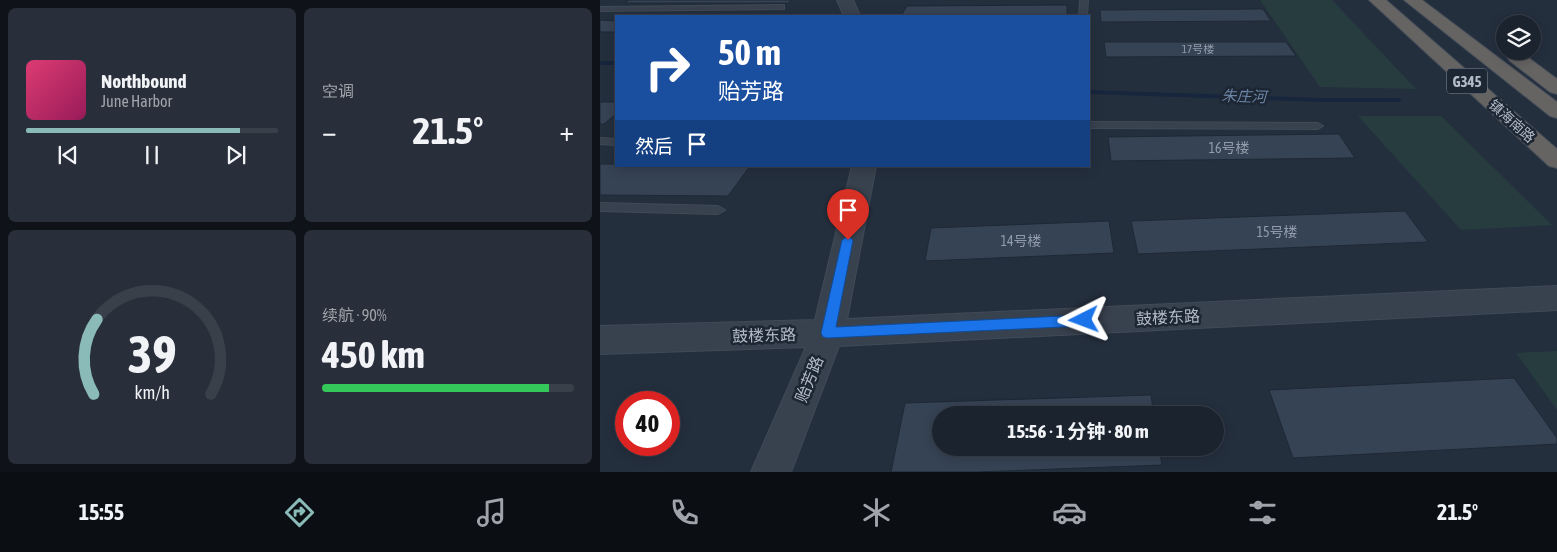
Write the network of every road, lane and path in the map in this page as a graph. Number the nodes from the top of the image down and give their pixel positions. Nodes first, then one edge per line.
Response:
1 (845, 0) edge
2 (1084, 0) edge
3 (1378, 0) edge
4 (1412, 0) edge
5 (781, 6) dead end
6 (600, 8) edge
7 (852, 15) edge
8 (1083, 15) edge
9 (1520, 60) edge
10 (1557, 88) edge
11 (1557, 112) edge
12 (1090, 126) edge
13 (1318, 126) dead end
14 (600, 141) edge
15 (615, 142) edge
16 (1557, 161) edge
17 (864, 167) edge
18 (600, 206) edge
19 (718, 210) dead end
20 (1557, 298) edge
21 (828, 333) junction
22 (600, 340) edge
23 (771, 472) edge

1 - 7 street
2 - 8 lane
3 - 16 highway, 镇海南路 / G345
4 - 11 highway, 镇海南路 / G345
5 - 6 lane
9 - 10 highway
12 - 13 lane
14 - 15 lane
17 - 21 street, 贻芳路
18 - 19 lane
20 - 21 street, 鼓楼东路
21 - 22 street, 鼓楼东路
21 - 23 street, 贻芳路

